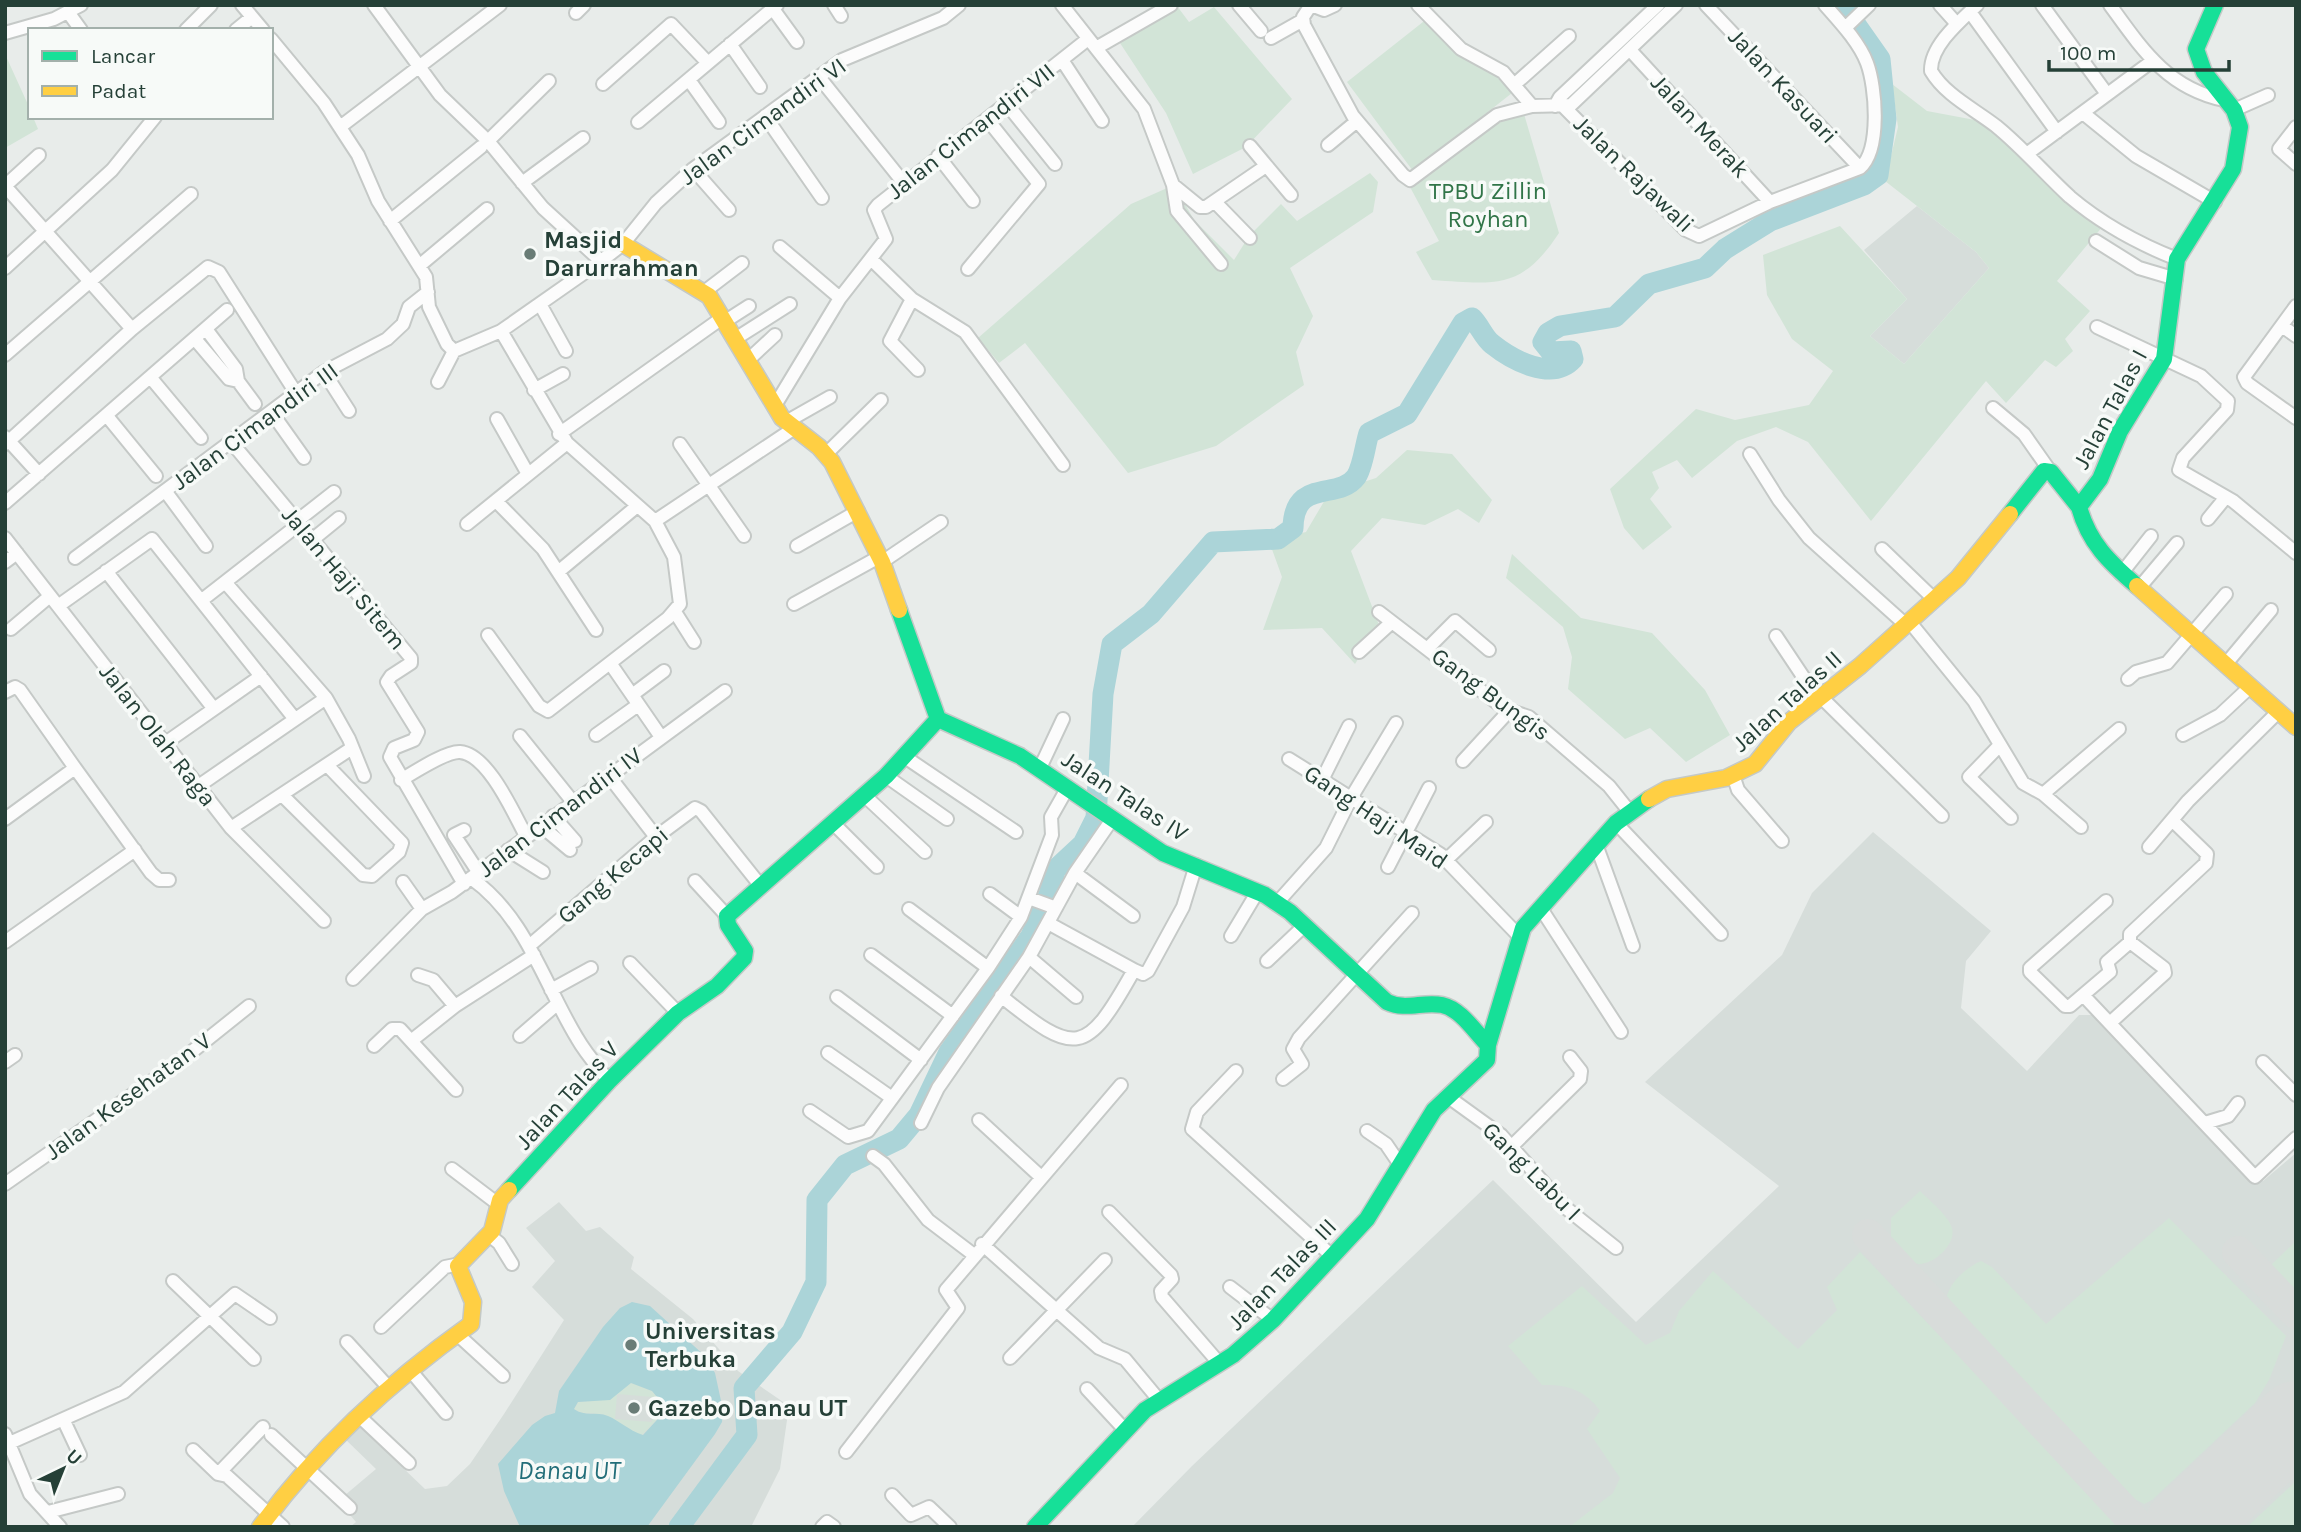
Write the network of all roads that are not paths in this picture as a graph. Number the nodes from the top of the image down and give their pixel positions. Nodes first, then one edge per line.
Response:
1 (81, 5) edge
2 (211, 5) edge
3 (242, 5) edge
4 (373, 5) edge
5 (500, 5) edge
6 (959, 5) edge
7 (1062, 5) edge
8 (1239, 5) edge
9 (1311, 5) edge
10 (1335, 5) edge
11 (1418, 5) edge
12 (1658, 5) edge
13 (1676, 5) edge
14 (1706, 5) edge
15 (1825, 5) edge
16 (1940, 5) edge
17 (2042, 5) edge
18 (2110, 5) edge
19 (2215, 5) edge
20 (1169, 6) edge
21 (775, 7) edge
22 (1863, 8) edge
23 (1973, 9) edge
24 (68, 12) junction
25 (252, 17) junction
26 (1303, 20) junction
27 (1957, 23) junction
28 (1847, 26) junction
29 (80, 28) edge
30 (188, 28) edge
31 (238, 28) edge
32 (261, 28) edge
33 (5, 33) edge
34 (1569, 36) dead end
35 (273, 42) edge
36 (797, 42) dead end
37 (1092, 43) junction
38 (730, 44) junction
39 (1630, 50) junction
40 (1062, 60) junction
41 (2151, 62) junction
42 (708, 63) junction
43 (419, 70) junction
44 (819, 77) junction
45 (690, 80) junction
46 (549, 81) dead end
47 (603, 84) dead end
48 (1514, 85) junction
49 (760, 87) dead end
50 (2107, 94) junction
51 (2267, 95) dead end
52 (1006, 103) junction
53 (2229, 105) junction
54 (1532, 106) junction
55 (1555, 107) junction
56 (2083, 113) junction
57 (765, 116) junction
58 (153, 119) edge
59 (987, 119) junction
60 (1102, 121) dead end
61 (1357, 121) junction
62 (638, 122) dead end
63 (719, 122) dead end
64 (340, 127) junction
65 (2296, 127) edge
66 (2057, 132) junction
67 (583, 138) dead end
68 (484, 144) junction
69 (1328, 145) dead end
70 (1250, 146) dead end
71 (2028, 153) junction
72 (39, 155) dead end
73 (938, 156) junction
74 (1055, 164) dead end
75 (2296, 164) edge
76 (1266, 166) junction
77 (1860, 167) junction
78 (693, 169) junction
79 (904, 182) junction
80 (522, 183) junction
81 (1173, 185) junction
82 (5, 186) edge
83 (191, 194) dead end
84 (1290, 195) dead end
85 (822, 198) dead end
86 (973, 201) dead end
87 (1215, 202) junction
88 (1770, 202) junction
89 (2215, 202) junction
90 (487, 209) dead end
91 (729, 210) dead end
92 (390, 221) junction
93 (46, 230) junction
94 (1250, 238) dead end
95 (2096, 241) dead end
96 (623, 244) junction
97 (780, 247) dead end
98 (2177, 259) junction
99 (872, 260) junction
100 (601, 261) junction
101 (742, 263) dead end
102 (1221, 264) dead end
103 (419, 266) junction
104 (5, 268) edge
105 (968, 269) dead end
106 (2176, 279) junction
107 (90, 282) junction
108 (428, 292) junction
109 (704, 292) junction
110 (840, 298) junction
111 (912, 299) junction
112 (540, 304) junction
113 (790, 304) dead end
114 (749, 306) dead end
115 (2296, 306) edge
116 (227, 310) dead end
117 (723, 320) junction
118 (2281, 326) junction
119 (2098, 327) dead end
120 (132, 329) junction
121 (206, 329) junction
122 (501, 331) junction
123 (775, 335) dead end
124 (2296, 336) edge
125 (195, 339) junction
126 (735, 339) junction
127 (454, 351) junction
128 (566, 351) dead end
129 (5, 355) edge
130 (2164, 359) junction
131 (747, 361) junction
132 (918, 370) dead end
133 (324, 372) junction
134 (562, 374) dead end
135 (151, 378) junction
136 (238, 381) junction
137 (438, 382) dead end
138 (534, 390) junction
139 (296, 393) junction
140 (830, 397) dead end
141 (881, 400) dead end
142 (256, 404) dead end
143 (774, 407) junction
144 (1993, 408) dead end
145 (349, 411) dead end
146 (272, 413) junction
147 (107, 416) junction
148 (2296, 418) edge
149 (497, 419) dead end
150 (790, 426) junction
151 (201, 438) dead end
152 (563, 438) junction
153 (6, 441) edge
154 (232, 443) junction
155 (680, 444) dead end
156 (826, 454) junction
157 (1751, 454) dead end
158 (304, 458) dead end
159 (1063, 465) dead end
160 (2050, 471) junction
161 (39, 474) junction
162 (527, 474) junction
163 (156, 476) dead end
164 (710, 487) junction
165 (166, 492) junction
166 (334, 492) dead end
167 (2226, 497) junction
168 (496, 501) junction
169 (5, 503) edge
170 (636, 507) junction
171 (2079, 507) junction
172 (858, 511) junction
173 (339, 518) dead end
174 (2208, 519) dead end
175 (655, 521) junction
176 (941, 522) dead end
177 (467, 524) dead end
178 (293, 526) junction
179 (744, 536) dead end
180 (2151, 536) dead end
181 (5, 538) edge
182 (312, 540) junction
183 (2177, 543) dead end
184 (206, 546) dead end
185 (797, 546) dead end
186 (1882, 549) dead end
187 (17, 553) junction
188 (2296, 553) edge
189 (75, 558) dead end
190 (881, 560) junction
191 (5, 562) edge
192 (106, 571) junction
193 (558, 572) junction
194 (2121, 574) junction
195 (225, 582) junction
196 (2138, 587) junction
197 (2226, 593) dead end
198 (202, 600) junction
199 (1934, 600) junction
200 (54, 601) junction
201 (794, 604) dead end
202 (2271, 610) dead end
203 (675, 612) junction
204 (1380, 612) dead end
205 (1392, 622) junction
206 (1908, 623) junction
207 (11, 629) dead end
208 (596, 630) dead end
209 (488, 635) dead end
210 (1776, 636) dead end
211 (2192, 637) junction
212 (694, 642) dead end
213 (1428, 648) junction
214 (1489, 650) dead end
215 (1359, 652) dead end
216 (610, 663) junction
217 (2225, 665) junction
218 (664, 671) dead end
219 (261, 676) junction
220 (2128, 679) dead end
221 (2250, 687) junction
222 (725, 691) dead end
223 (5, 692) edge
224 (326, 698) junction
225 (1819, 698) junction
226 (635, 700) junction
227 (214, 709) junction
228 (1508, 711) junction
229 (2277, 713) junction
230 (294, 718) junction
231 (938, 719) junction
232 (1063, 719) dead end
233 (1396, 723) dead end
234 (1349, 726) dead end
235 (2296, 727) edge
236 (2119, 729) dead end
237 (596, 735) dead end
238 (2183, 735) dead end
239 (520, 736) dead end
240 (661, 737) junction
241 (164, 744) junction
242 (1999, 746) junction
243 (352, 748) junction
244 (905, 757) junction
245 (1289, 759) dead end
246 (1463, 761) dead end
247 (327, 765) junction
248 (75, 768) junction
249 (1040, 768) junction
250 (1733, 775) junction
251 (364, 776) dead end
252 (610, 776) junction
253 (886, 776) junction
254 (401, 780) junction
255 (1322, 780) junction
256 (198, 787) junction
257 (1068, 787) junction
258 (1429, 788) dead end
259 (2043, 794) junction
260 (282, 795) junction
261 (864, 795) junction
262 (1351, 798) junction
263 (573, 802) junction
264 (1629, 811) junction
265 (553, 816) junction
266 (1110, 816) junction
267 (1942, 816) dead end
268 (2011, 818) dead end
269 (5, 819) edge
270 (947, 819) dead end
271 (2172, 820) junction
272 (1486, 822) dead end
273 (833, 823) junction
274 (1616, 823) junction
275 (540, 825) junction
276 (2081, 827) dead end
277 (231, 828) junction
278 (464, 830) dead end
279 (1016, 832) dead end
280 (1407, 833) junction
281 (526, 836) junction
282 (656, 837) junction
283 (1782, 841) dead end
284 (1597, 847) junction
285 (2149, 847) dead end
286 (135, 850) junction
287 (508, 850) junction
288 (925, 852) dead end
289 (1446, 860) junction
290 (1196, 865) junction
291 (877, 867) dead end
292 (1388, 867) dead end
293 (543, 872) dead end
294 (1075, 873) junction
295 (471, 878) junction
296 (169, 880) dead end
297 (695, 881) dead end
298 (404, 882) dead end
299 (760, 885) junction
300 (1258, 891) junction
301 (990, 894) dead end
302 (1029, 898) junction
303 (2106, 901) dead end
304 (1278, 903) junction
305 (1051, 906) junction
306 (1540, 907) junction
307 (422, 909) junction
308 (909, 909) dead end
309 (1412, 913) dead end
310 (727, 916) junction
311 (1133, 916) dead end
312 (1021, 917) junction
313 (324, 920) dead end
314 (1048, 923) junction
315 (1304, 926) junction
316 (1721, 934) dead end
317 (1231, 936) dead end
318 (1520, 937) junction
319 (5, 942) edge
320 (2130, 942) junction
321 (1633, 946) dead end
322 (532, 951) junction
323 (871, 956) dead end
324 (1030, 957) junction
325 (1267, 961) dead end
326 (630, 962) dead end
327 (591, 968) dead end
328 (988, 968) junction
329 (1133, 970) junction
330 (418, 975) dead end
331 (1357, 975) junction
332 (353, 979) dead end
333 (551, 990) junction
334 (2083, 995) junction
335 (1001, 996) junction
336 (837, 997) dead end
337 (1076, 997) dead end
338 (557, 1004) junction
339 (249, 1006) dead end
340 (455, 1006) junction
341 (678, 1013) junction
342 (953, 1017) junction
343 (2111, 1022) junction
344 (1622, 1032) dead end
345 (520, 1036) dead end
346 (411, 1041) junction
347 (1488, 1045) junction
348 (374, 1046) dead end
349 (828, 1053) dead end
350 (1570, 1057) dead end
351 (921, 1059) junction
352 (2263, 1062) dead end
353 (1236, 1071) dead end
354 (1283, 1079) dead end
355 (610, 1081) junction
356 (1121, 1084) dead end
357 (456, 1090) dead end
358 (2296, 1095) edge
359 (1447, 1096) junction
360 (892, 1098) junction
361 (2238, 1103) dead end
362 (810, 1111) dead end
363 (979, 1120) dead end
364 (921, 1122) dead end
365 (2205, 1123) junction
366 (1367, 1131) dead end
367 (2296, 1138) edge
368 (1511, 1147) junction
369 (873, 1156) dead end
370 (1401, 1166) junction
371 (452, 1169) dead end
372 (1041, 1177) junction
373 (5, 1184) edge
374 (498, 1204) junction
375 (1109, 1212) dead end
376 (489, 1235) junction
377 (1616, 1248) dead end
378 (978, 1249) junction
379 (1332, 1256) junction
380 (1105, 1260) dead end
381 (460, 1264) junction
382 (512, 1264) dead end
383 (173, 1281) dead end
384 (1230, 1287) dead end
385 (1058, 1310) junction
386 (208, 1318) junction
387 (270, 1318) dead end
388 (1273, 1320) junction
389 (381, 1327) dead end
390 (457, 1334) junction
391 (347, 1342) dead end
392 (1010, 1358) dead end
393 (254, 1359) dead end
394 (1219, 1363) junction
395 (410, 1370) junction
396 (503, 1376) dead end
397 (389, 1388) junction
398 (1087, 1389) dead end
399 (1159, 1400) junction
400 (446, 1412) dead end
401 (358, 1415) junction
402 (64, 1421) junction
403 (1125, 1430) junction
404 (6, 1441) edge
405 (193, 1450) dead end
406 (846, 1452) dead end
407 (80, 1455) dead end
408 (409, 1463) dead end
409 (306, 1470) junction
410 (218, 1474) junction
411 (118, 1494) dead end
412 (892, 1495) dead end
413 (350, 1508) dead end
414 (48, 1512) junction
415 (265, 1521) edge
416 (60, 1527) edge
417 (283, 1527) edge
418 (822, 1527) edge
419 (834, 1527) edge
420 (950, 1527) edge
421 (1035, 1527) edge

1 - 24 street
2 - 30 street
3 - 25 street
4 - 43 street
5 - 43 street
6 - 44 street, Jalan Cimandiri VI
7 - 37 street
8 - 26 street
9 - 10 street
9 - 26 street
11 - 48 street
12 - 55 street
13 - 39 street
14 - 77 street, Jalan Kasuari
15 - 28 street
16 - 27 street
17 - 50 street
18 - 41 street
19 - 53 street
20 - 37 street, Jalan Cimandiri VII
21 - 36 street
21 - 38 street
22 - 28 street
23 - 27 street
23 - 66 street
24 - 29 street
24 - 33 street
25 - 31 street
25 - 32 street
26 - 61 street
27 - 71 street
28 - 77 street
34 - 48 street
35 - 64 street
37 - 40 street, Jalan Cimandiri VII
37 - 81 street
38 - 42 street
38 - 49 street
39 - 55 street
39 - 88 street, Jalan Merak
40 - 52 street, Jalan Cimandiri VII
40 - 60 street
41 - 50 street
41 - 53 street
42 - 45 street
42 - 47 street
43 - 64 street
43 - 68 street
44 - 57 street, Jalan Cimandiri VI
44 - 79 street
45 - 62 street
45 - 63 street
46 - 68 street
48 - 54 street
50 - 56 street
51 - 53 street
52 - 59 street, Jalan Cimandiri VII
52 - 74 street
53 - 89 street
54 - 55 street
54 - 61 street
55 - 88 street, Jalan Rajawali
56 - 66 street
56 - 89 street
57 - 78 street, Jalan Cimandiri VI
57 - 85 street
58 - 93 street
59 - 73 street, Jalan Cimandiri VII
59 - 105 street
61 - 69 street
64 - 92 street
65 - 75 street
66 - 71 street
67 - 80 street
68 - 80 street
68 - 92 street
70 - 76 street
71 - 98 street
72 - 82 street
73 - 79 street, Jalan Cimandiri VII
73 - 86 street
76 - 84 street
76 - 87 street
77 - 88 street, Jalan Rajawali
78 - 91 street
78 - 96 street, Jalan Cimandiri VI
79 - 99 street, Jalan Cimandiri VII
80 - 100 street
81 - 87 street
81 - 102 street
82 - 93 street
83 - 107 street
87 - 94 street
89 - 98 street
90 - 103 street
92 - 103 street
93 - 104 street
93 - 107 street
95 - 106 street
96 - 100 street, Jalan Cimandiri VI
96 - 109 street
97 - 110 street
98 - 106 street, Jalan Talas I
99 - 110 street, Jalan Cimandiri VII
99 - 111 street
100 - 112 street, Jalan Cimandiri VI
101 - 109 street
103 - 108 street
106 - 130 street, Jalan Talas I
107 - 120 street
107 - 129 street
108 - 127 street
108 - 133 street, Jalan Cimandiri III
109 - 117 street
110 - 143 street, Jalan Cimandiri VII
111 - 132 street
111 - 159 street
112 - 122 street, Jalan Cimandiri VI
112 - 128 street
113 - 126 street
114 - 117 street
115 - 118 street
116 - 121 street
117 - 126 street
117 - 152 street
118 - 124 street
118 - 148 street
119 - 130 street
120 - 139 street
120 - 153 street
121 - 125 street
121 - 136 street
122 - 127 street, Jalan Cimandiri VI
122 - 138 street
123 - 131 street
125 - 135 street
125 - 136 street
126 - 131 street
127 - 137 street
130 - 167 street
130 - 171 street, Jalan Talas I
131 - 143 street
133 - 139 street, Jalan Cimandiri III
133 - 145 street
134 - 138 street
135 - 147 street
135 - 151 street
136 - 142 street
138 - 152 street
139 - 146 street, Jalan Cimandiri III
140 - 150 street
141 - 156 street
143 - 150 street
144 - 160 street
146 - 154 street, Jalan Cimandiri III
146 - 158 street
147 - 161 street
147 - 163 street
149 - 162 street
150 - 156 street
150 - 164 street
152 - 162 street
152 - 170 street
153 - 161 street
154 - 165 street, Jalan Cimandiri III
154 - 178 street, Jalan Haji Sitem
155 - 164 street
156 - 172 street
157 - 206 street
160 - 171 street
160 - 199 street, Jalan Talas II
161 - 169 street
162 - 168 street
164 - 175 street
164 - 179 street
165 - 184 street
165 - 189 street, Jalan Cimandiri III
166 - 178 street
167 - 174 street
167 - 188 street
168 - 177 street
168 - 193 street
170 - 175 street
170 - 193 street
171 - 194 street, Jalan Talas I
172 - 185 street
172 - 190 street
173 - 182 street
175 - 203 street
176 - 190 street
178 - 182 street, Jalan Haji Sitem
178 - 195 street
180 - 194 street
181 - 187 street, Jalan Olah Raga
182 - 254 street, Jalan Haji Sitem
183 - 196 street
186 - 199 street
187 - 191 street
187 - 200 street, Jalan Olah Raga
190 - 201 street
190 - 231 street
192 - 198 street
192 - 200 street
192 - 227 street
193 - 208 street
194 - 196 street, Jalan Talas I
195 - 198 street
195 - 224 street
196 - 211 street, Jalan Talas I
197 - 211 street
198 - 219 street
199 - 206 street, Jalan Talas II
200 - 207 street
200 - 241 street, Jalan Olah Raga
202 - 217 street
203 - 212 street
203 - 216 street
204 - 205 street, Gang Bungis
205 - 213 street, Gang Bungis
205 - 215 street
206 - 225 street, Jalan Talas II
206 - 242 street
209 - 216 street
210 - 225 street
211 - 217 street, Jalan Talas I
211 - 220 street
213 - 214 street
213 - 228 street, Gang Bungis
216 - 226 street, Jalan Cimandiri IV
217 - 221 street, Jalan Talas I
218 - 226 street
219 - 227 street
219 - 230 street
221 - 229 street, Jalan Talas I
221 - 238 street
222 - 240 street
223 - 248 street
224 - 230 street
224 - 243 street
225 - 250 street, Jalan Talas II
225 - 267 street
226 - 237 street
226 - 240 street, Jalan Cimandiri IV
227 - 241 street
228 - 246 street
228 - 264 street, Gang Bungis
229 - 235 street, Jalan Talas I
229 - 271 street
230 - 256 street
231 - 244 street
231 - 249 street, Jalan Talas IV
232 - 249 street
233 - 262 street
234 - 255 street
236 - 259 street
239 - 263 street
240 - 252 street, Jalan Cimandiri IV
241 - 256 street, Jalan Olah Raga
242 - 259 street
242 - 268 street
243 - 247 street
243 - 251 street
244 - 253 street
244 - 279 street
245 - 255 street, Gang Haji Maid
247 - 260 street
247 - 260 street
248 - 269 street
248 - 286 street
249 - 257 street, Jalan Talas IV
250 - 264 street, Jalan Talas II
250 - 283 street
252 - 263 street, Jalan Cimandiri IV
252 - 282 street
253 - 261 street
253 - 270 street
254 - 281 street
254 - 295 street, Jalan Haji Sitem
255 - 262 street, Gang Haji Maid
256 - 277 street, Jalan Olah Raga
257 - 266 street, Jalan Talas IV
257 - 302 street
258 - 280 street
259 - 276 street
260 - 277 street
261 - 273 street
261 - 288 street
262 - 280 street, Gang Haji Maid
262 - 304 street
263 - 265 street, Jalan Cimandiri IV
264 - 274 street, Jalan Talas II
265 - 275 street, Jalan Cimandiri IV
265 - 275 street
266 - 290 street, Jalan Talas IV
266 - 294 street
271 - 285 street
271 - 320 street
272 - 289 street
273 - 291 street
273 - 299 street
274 - 284 street, Jalan Talas II
274 - 316 street
275 - 281 street, Jalan Cimandiri IV
277 - 313 street, Jalan Olah Raga
278 - 295 street
280 - 289 street, Gang Haji Maid
280 - 292 street
281 - 287 street, Jalan Cimandiri IV
282 - 299 street, Gang Kecapi
282 - 322 street, Gang Kecapi
284 - 306 street, Jalan Talas II
284 - 321 street
286 - 296 street
286 - 319 street
287 - 293 street
287 - 295 street, Jalan Cimandiri IV
289 - 318 street, Gang Haji Maid
290 - 300 street, Jalan Talas IV
290 - 329 street
294 - 305 street
294 - 311 street
295 - 307 street, Jalan Cimandiri IV
295 - 322 street, Jalan Haji Sitem
297 - 310 street
298 - 307 street
299 - 310 street
300 - 304 street, Jalan Talas IV
300 - 317 street
301 - 312 street
302 - 305 street
302 - 312 street
303 - 334 street
304 - 315 street, Jalan Talas IV
305 - 314 street
306 - 318 street, Jalan Talas II
306 - 344 street
307 - 332 street, Jalan Cimandiri IV
308 - 328 street
309 - 331 street
310 - 341 street, Jalan Talas V
312 - 328 street
314 - 324 street
314 - 329 street
315 - 325 street
315 - 331 street, Jalan Talas IV
318 - 347 street, Jalan Talas II
320 - 334 street
320 - 343 street
322 - 333 street, Jalan Haji Sitem
322 - 340 street, Gang Kecapi
323 - 342 street
324 - 335 street
324 - 337 street
326 - 341 street
327 - 333 street
328 - 342 street
329 - 335 street
330 - 340 street
331 - 347 street, Jalan Talas IV
331 - 354 street
333 - 338 street, Jalan Haji Sitem
334 - 343 street
335 - 364 street
336 - 351 street
338 - 345 street
338 - 355 street, Jalan Haji Sitem
339 - 373 street, Jalan Kesehatan V
340 - 346 street, Gang Kecapi
341 - 355 street, Jalan Talas V
342 - 351 street
343 - 365 street
346 - 348 street
346 - 357 street
347 - 359 street, Jalan Talas III
349 - 360 street
350 - 368 street
351 - 360 street
352 - 358 street
353 - 379 street
355 - 374 street, Jalan Talas V
356 - 372 street
359 - 368 street, Gang Labu I
359 - 370 street, Jalan Talas III
360 - 362 street
361 - 365 street
363 - 372 street
365 - 367 street
366 - 370 street
368 - 377 street, Gang Labu I
369 - 378 street
370 - 379 street, Jalan Talas III
371 - 374 street
372 - 378 street
374 - 376 street, Jalan Talas V
375 - 394 street
376 - 381 street, Jalan Talas V
376 - 382 street
378 - 385 street
378 - 406 street
379 - 388 street, Jalan Talas III
380 - 385 street
381 - 389 street
381 - 390 street
383 - 386 street
384 - 388 street
385 - 392 street
385 - 399 street
386 - 387 street
386 - 393 street
386 - 402 street
388 - 394 street, Jalan Talas III
390 - 395 street
390 - 396 street
391 - 397 street
394 - 399 street, Jalan Talas III
395 - 397 street
395 - 400 street
397 - 401 street
398 - 403 street
399 - 403 street, Jalan Talas III
401 - 408 street
401 - 409 street
402 - 404 street
402 - 407 street
403 - 421 street, Jalan Talas III
404 - 414 street
405 - 410 street
409 - 410 street
409 - 413 street
409 - 415 street
410 - 415 street
411 - 414 street
412 - 420 street
414 - 416 street
415 - 417 street
418 - 419 street

